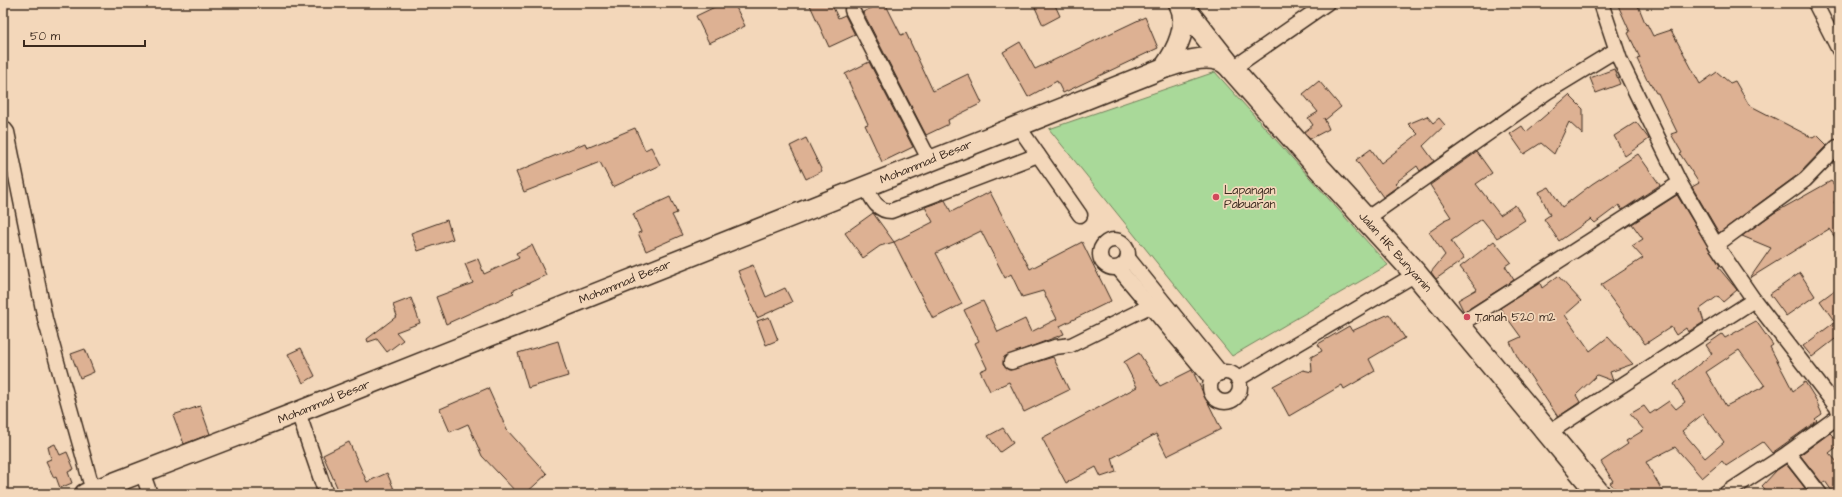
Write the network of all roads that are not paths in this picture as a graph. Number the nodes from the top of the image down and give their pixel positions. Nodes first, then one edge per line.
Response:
1 (853, 3) edge
2 (1180, 3) edge
3 (1327, 3) edge
4 (1602, 3) edge
5 (1815, 3) edge
6 (1616, 50) junction
7 (1839, 50) edge
8 (1164, 68) junction
9 (1232, 69) junction
10 (1018, 126) junction
11 (3, 127) edge
12 (1837, 147) dead end
13 (1038, 155) junction
14 (930, 161) junction
15 (1680, 183) junction
16 (866, 186) junction
17 (1080, 214) dead end
18 (1366, 219) junction
19 (1716, 245) junction
20 (1416, 274) junction
21 (1754, 300) junction
22 (1150, 306) junction
23 (1459, 324) junction
24 (1011, 362) dead end
25 (1216, 376) junction
26 (1238, 379) junction
27 (1839, 410) edge
28 (298, 412) junction
29 (1839, 416) edge
30 (1548, 433) junction
31 (1788, 453) junction
32 (142, 472) junction
33 (89, 492) edge
34 (150, 494) edge
35 (326, 494) edge
36 (1599, 494) edge
37 (1725, 494) edge
38 (1820, 494) edge

1 - 14 street
2 - 8 street
2 - 9 main road
3 - 9 street
4 - 6 street
5 - 7 street
6 - 15 street
6 - 18 street
8 - 9 street, Jalan HR Bunyamin
8 - 10 street, Mohammad Besar
9 - 18 main road, Jalan HR Bunyamin
10 - 13 street
10 - 14 street, Mohammad Besar
11 - 33 street
12 - 19 street
13 - 16 street
13 - 17 street
14 - 16 street, Mohammad Besar
15 - 19 street
15 - 23 street
16 - 28 street, Mohammad Besar
18 - 20 main road, Jalan HR Bunyamin
19 - 21 street
20 - 23 main road, Jalan HR Bunyamin
20 - 26 street
21 - 27 street
21 - 30 street
22 - 24 street
22 - 25 street
22 - 25 street
23 - 30 main road, Jalan HR Bunyamin
25 - 26 street
25 - 26 street
28 - 32 street, Mohammad Besar
28 - 35 street
29 - 31 street
30 - 36 main road, Jalan HR Bunyamin
31 - 37 street
31 - 38 street
32 - 33 street, Mohammad Besar
32 - 34 street

